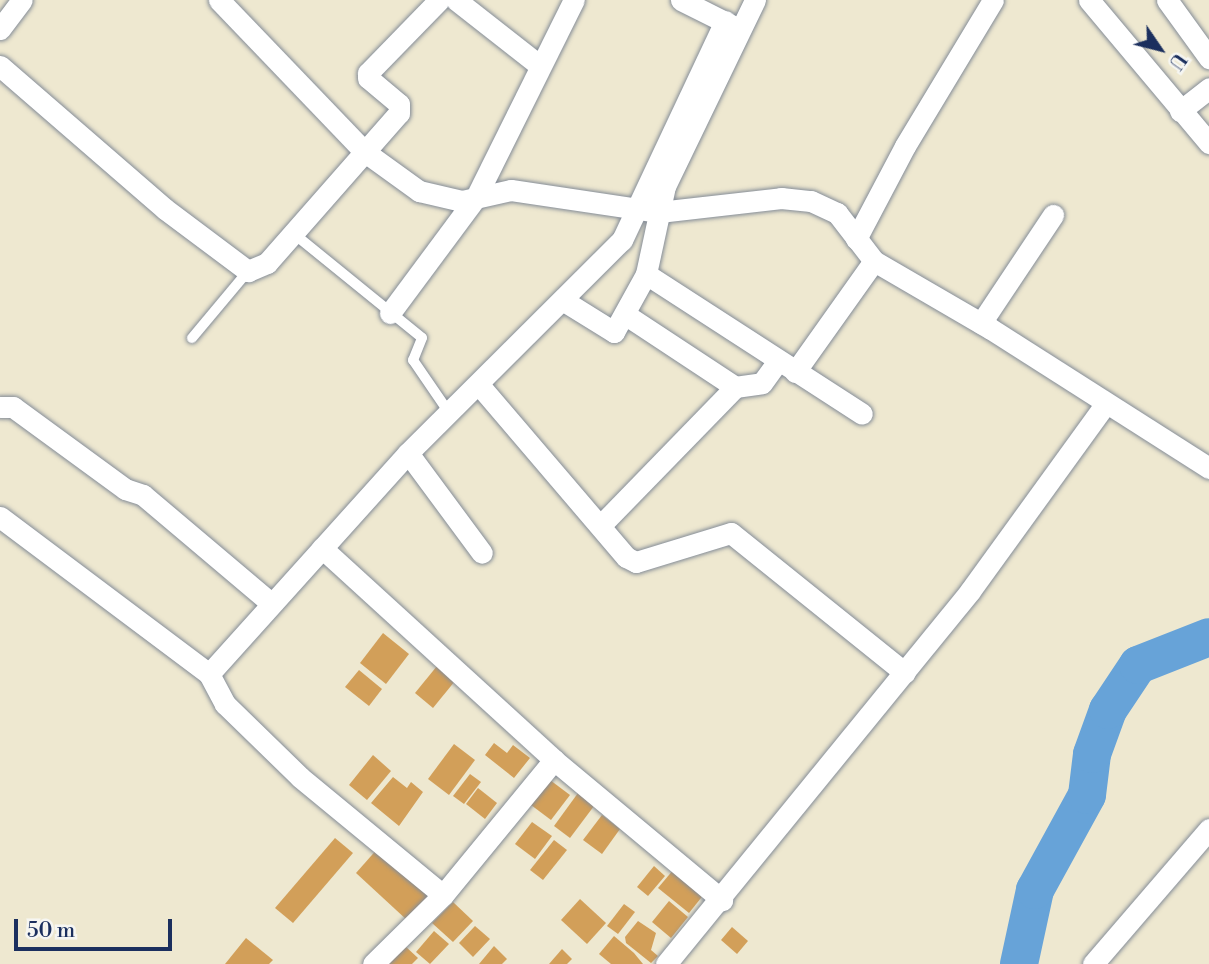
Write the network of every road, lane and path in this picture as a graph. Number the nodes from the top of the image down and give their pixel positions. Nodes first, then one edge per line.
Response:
1 (22, 0) edge
2 (219, 0) edge
3 (439, 0) edge
4 (456, 0) edge
5 (574, 0) edge
6 (681, 0) edge
7 (755, 0) edge
8 (993, 0) edge
9 (1089, 0) edge
10 (1167, 0) edge
11 (732, 25) junction
12 (0, 29) edge
13 (1209, 58) edge
14 (539, 65) junction
15 (0, 66) edge
16 (1209, 88) edge
17 (1180, 111) junction
18 (1209, 143) edge
19 (365, 152) junction
20 (476, 197) junction
21 (651, 211) junction
22 (1053, 215) dead end
23 (293, 233) junction
24 (856, 239) junction
25 (874, 261) junction
26 (248, 271) junction
27 (646, 274) junction
28 (564, 301) junction
29 (390, 313) junction
30 (626, 316) junction
31 (981, 323) junction
32 (192, 338) dead end
33 (786, 367) junction
34 (480, 386) junction
35 (735, 387) junction
36 (1106, 403) junction
37 (0, 407) edge
38 (450, 414) junction
39 (862, 414) dead end
40 (408, 453) junction
41 (1209, 468) edge
42 (0, 517) edge
43 (601, 525) junction
44 (322, 548) junction
45 (482, 553) dead end
46 (271, 603) junction
47 (905, 673) junction
48 (209, 674) junction
49 (554, 760) junction
50 (1209, 829) edge
51 (443, 895) junction
52 (722, 900) junction
53 (373, 964) edge
54 (666, 964) edge
55 (1093, 964) edge

1 - 12 street
2 - 19 street
3 - 19 street
4 - 14 street
5 - 14 street
6 - 11 street
7 - 11 street
8 - 24 street
9 - 17 street
10 - 13 street
11 - 21 street
14 - 20 street
15 - 26 street
16 - 17 street
17 - 18 street
19 - 20 street
19 - 23 street
20 - 21 street
20 - 29 street
21 - 24 street
21 - 27 street
21 - 28 street
22 - 31 street
23 - 26 street
23 - 29 lane
24 - 25 street
25 - 31 street
25 - 33 street
26 - 32 lane
27 - 30 street
27 - 33 street
28 - 30 street
28 - 34 street
29 - 38 lane
30 - 35 street
31 - 36 street
33 - 35 street
33 - 39 street
34 - 38 street
34 - 43 street
35 - 43 street
36 - 41 street
36 - 47 street
37 - 46 street
38 - 40 street
40 - 44 street
40 - 45 street
42 - 48 street
43 - 47 street
44 - 46 street
44 - 49 street
46 - 48 street
47 - 52 street
48 - 51 street
49 - 51 street
49 - 52 street
50 - 55 street
51 - 53 street
52 - 54 street

